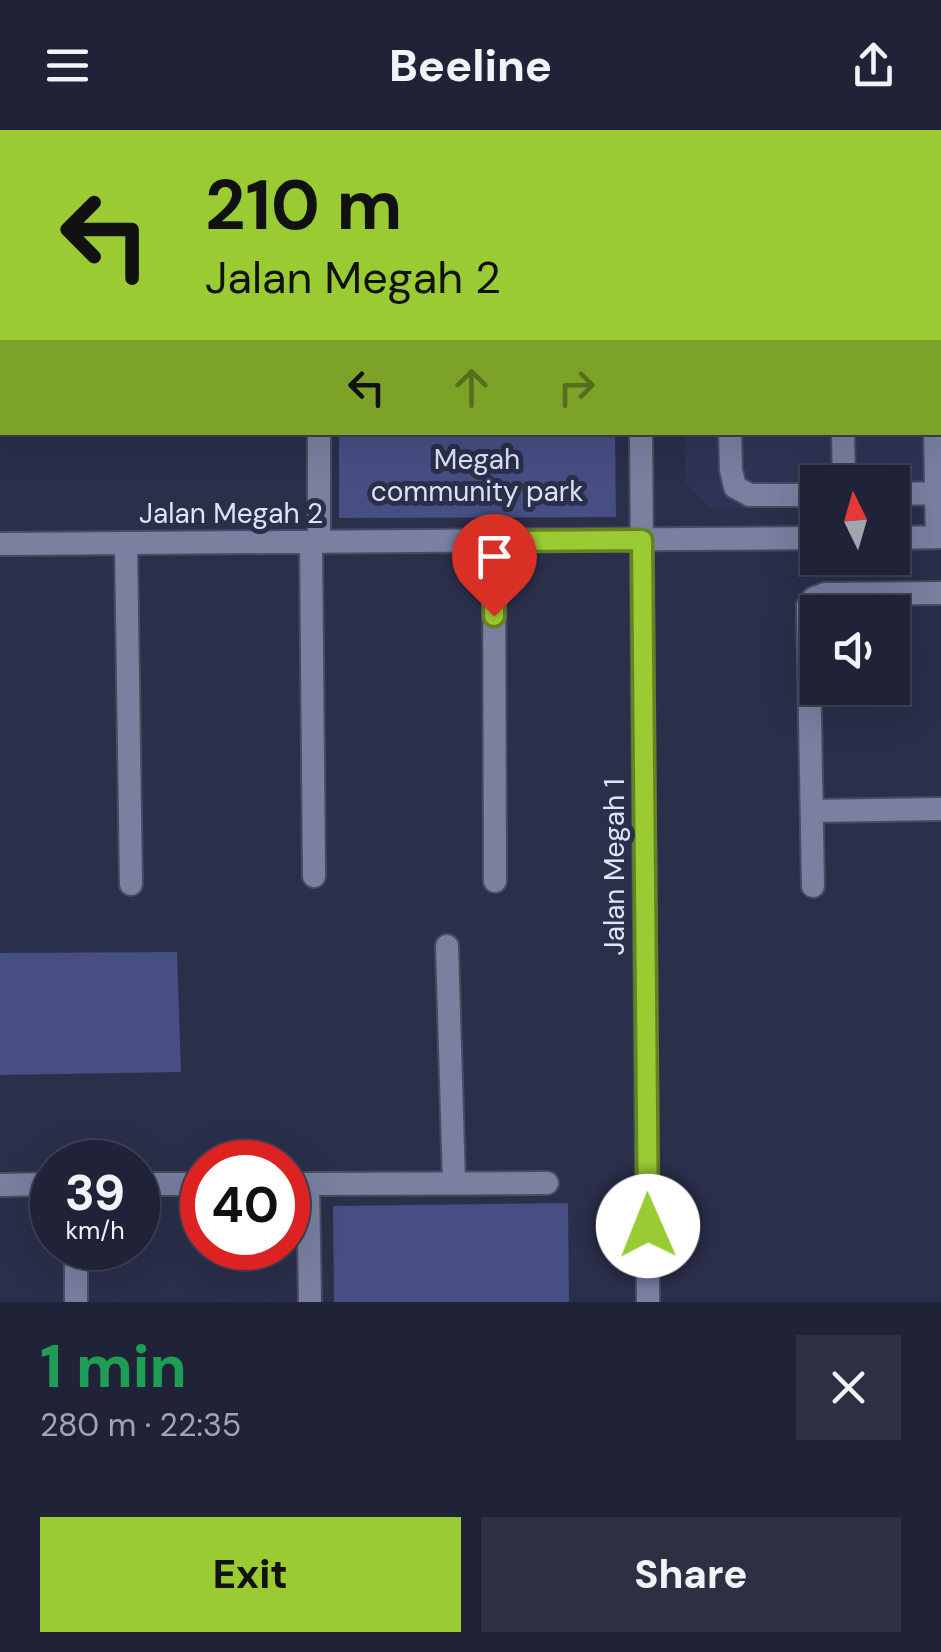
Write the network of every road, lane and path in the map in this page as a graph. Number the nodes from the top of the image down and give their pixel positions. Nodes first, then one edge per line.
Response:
1 (319, 435) edge
2 (641, 435) edge
3 (730, 435) edge
4 (843, 435) edge
5 (935, 435) edge
6 (844, 465) edge
7 (938, 493) edge
8 (910, 494) edge
9 (800, 495) edge
10 (939, 537) edge
11 (800, 538) edge
12 (910, 538) edge
13 (642, 540) junction
14 (494, 541) junction
15 (315, 542) junction
16 (0, 544) edge
17 (126, 544) junction
18 (941, 593) edge
19 (941, 809) edge
20 (812, 810) junction
21 (314, 876) dead end
22 (495, 881) dead end
23 (131, 884) dead end
24 (813, 886) dead end
25 (447, 946) dead end
26 (454, 1183) junction
27 (547, 1183) dead end
28 (0, 1184) edge
29 (30, 1184) edge
30 (310, 1184) edge
31 (76, 1270) edge
32 (307, 1270) edge
33 (76, 1302) edge
34 (310, 1302) edge
35 (648, 1302) edge

1 - 15 street
2 - 13 street, Jalan Megah 1
3 - 9 street
4 - 6 street
5 - 7 street
7 - 8 street
7 - 10 street
10 - 12 street
11 - 13 street, Jalan Megah 2
13 - 14 street, Jalan Megah 2
13 - 35 street, Jalan Megah 1
14 - 15 street, Jalan Megah 2
14 - 22 street
15 - 17 street, Jalan Megah 2
15 - 21 street
16 - 17 street, Jalan Megah 2
17 - 23 street
18 - 20 street
19 - 20 street
20 - 24 street
25 - 26 street
26 - 27 street
26 - 30 street
28 - 29 street
31 - 33 street
32 - 34 street

